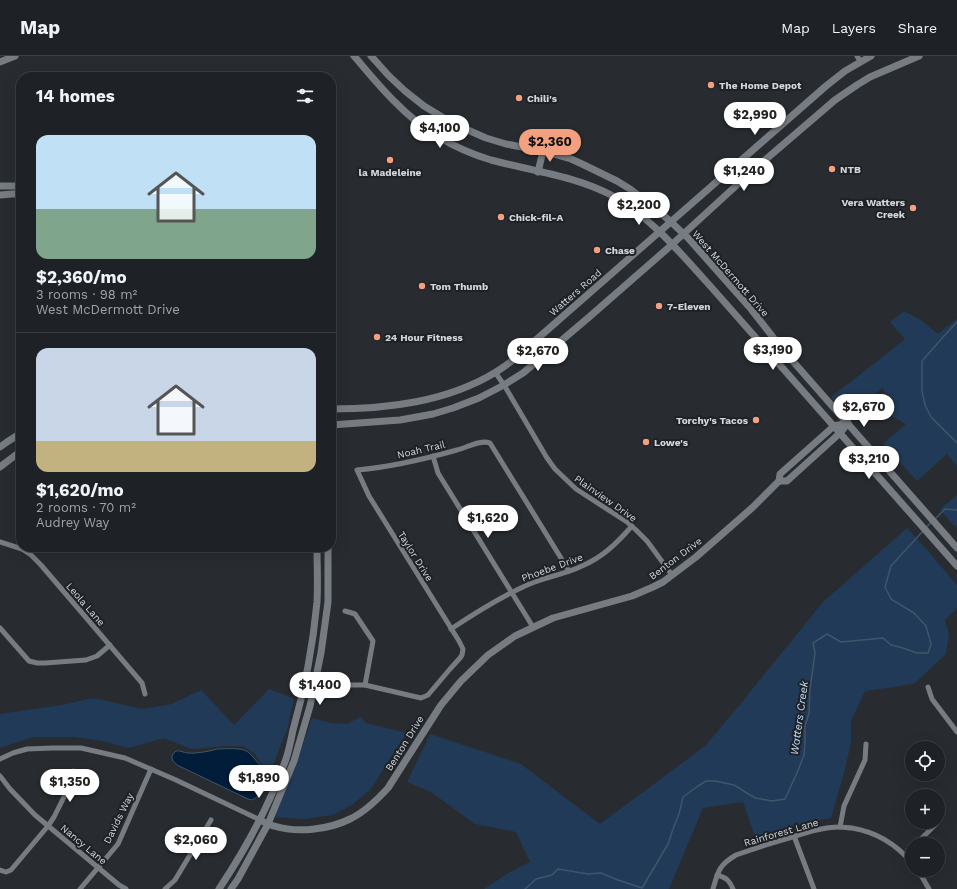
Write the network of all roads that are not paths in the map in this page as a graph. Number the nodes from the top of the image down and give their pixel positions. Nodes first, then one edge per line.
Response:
1 (15, 56) edge
2 (354, 56) edge
3 (371, 56) edge
4 (871, 56) edge
5 (919, 56) edge
6 (859, 59) edge
7 (0, 62) edge
8 (405, 91) junction
9 (394, 101) junction
10 (543, 151) junction
11 (740, 161) junction
12 (538, 172) junction
13 (750, 173) junction
14 (0, 186) edge
15 (16, 186) edge
16 (16, 194) edge
17 (0, 195) edge
18 (671, 222) junction
19 (660, 232) junction
20 (683, 234) junction
21 (672, 244) junction
22 (758, 318) junction
23 (747, 327) junction
24 (495, 372) junction
25 (504, 385) junction
26 (336, 409) edge
27 (848, 423) junction
28 (336, 425) edge
29 (834, 426) junction
30 (840, 433) junction
31 (16, 436) edge
32 (0, 447) edge
33 (16, 455) edge
34 (433, 456) junction
35 (0, 466) edge
36 (358, 470) joint
37 (779, 482) junction
38 (632, 526) junction
39 (0, 542) edge
40 (16, 547) edge
41 (957, 548) edge
42 (26, 552) edge
43 (317, 552) edge
44 (328, 552) edge
45 (957, 566) edge
46 (569, 571) junction
47 (672, 575) junction
48 (511, 593) junction
49 (345, 611) dead end
50 (533, 627) junction
51 (0, 628) edge
52 (452, 629) junction
53 (5, 634) junction
54 (0, 639) edge
55 (110, 645) junction
56 (306, 680) junction
57 (315, 683) junction
58 (365, 685) junction
59 (928, 687) dead end
60 (145, 694) dead end
61 (957, 732) edge
62 (866, 744) dead end
63 (0, 759) edge
64 (151, 768) junction
65 (73, 771) dead end
66 (0, 776) edge
67 (211, 820) dead end
68 (260, 820) junction
69 (268, 824) junction
70 (48, 826) junction
71 (840, 827) junction
72 (931, 829) edge
73 (794, 836) junction
74 (923, 837) edge
75 (905, 854) edge
76 (98, 868) junction
77 (0, 870) edge
78 (717, 875) junction
79 (922, 877) edge
80 (80, 889) edge
81 (126, 889) edge
82 (165, 889) edge
83 (219, 889) edge
84 (231, 889) edge
85 (713, 889) edge
86 (733, 889) edge
87 (814, 889) edge
88 (929, 889) edge

1 - 7 main road
2 - 9 main road
3 - 8 main road, West McDermott Drive
4 - 6 main road, Watters Road
5 - 13 main road
6 - 11 main road, Watters Road
8 - 9 main road
8 - 10 main road, West McDermott Drive
9 - 12 main road
10 - 12 main road
10 - 18 main road, West McDermott Drive
11 - 13 street
11 - 18 main road, Watters Road
12 - 19 main road
13 - 20 main road
14 - 15 main road
16 - 17 main road
18 - 19 main road, Watters Road
18 - 20 main road, West McDermott Drive
19 - 21 main road
19 - 24 main road, Watters Road
20 - 21 main road
20 - 22 main road, West McDermott Drive
21 - 23 main road
21 - 25 main road
22 - 23 main road
22 - 27 main road, West McDermott Drive
23 - 29 main road
24 - 25 street, Plainview Drive
24 - 26 main road, Watters Road
25 - 28 main road
25 - 38 street, Plainview Drive
27 - 29 main road, Benton Drive
27 - 30 main road, Benton Drive
27 - 41 main road, West McDermott Drive
29 - 30 main road
29 - 37 main road, Benton Drive
30 - 37 main road, Benton Drive
30 - 45 main road
31 - 32 main road
33 - 35 main road
34 - 36 street, Noah Trail
34 - 46 street, Noah Trail
34 - 48 street
36 - 52 street, Taylor Drive
37 - 47 main road, Benton Drive
38 - 46 street, Phoebe Drive
38 - 47 street, Plainview Drive
39 - 40 street, Leola Lane
42 - 55 street, Leola Lane
43 - 56 main road
44 - 57 main road
46 - 48 street, Phoebe Drive
47 - 50 main road, Benton Drive
48 - 50 street
48 - 52 street, Phoebe Drive
49 - 58 street
50 - 69 main road, Benton Drive
51 - 53 street
52 - 58 street, Taylor Drive
53 - 54 street
53 - 55 street
55 - 60 street, Leola Lane
56 - 57 street
56 - 68 main road
57 - 58 street
57 - 69 main road
59 - 61 street
62 - 71 street
63 - 64 street, Benton Drive
64 - 68 street, Benton Drive
64 - 76 street, Davids Way
65 - 70 street
66 - 70 street, Nancy Lane
67 - 82 street
68 - 69 main road, Benton Drive
68 - 83 main road
69 - 84 main road
70 - 76 street, Nancy Lane
70 - 77 street
71 - 73 street, Rainforest Lane
71 - 75 street, Rainforest Lane
72 - 74 street
73 - 78 street, Rainforest Lane
73 - 87 street
76 - 80 street, Davids Way
76 - 81 street, Nancy Lane
78 - 85 street, Rainforest Lane
78 - 86 street
79 - 88 street

